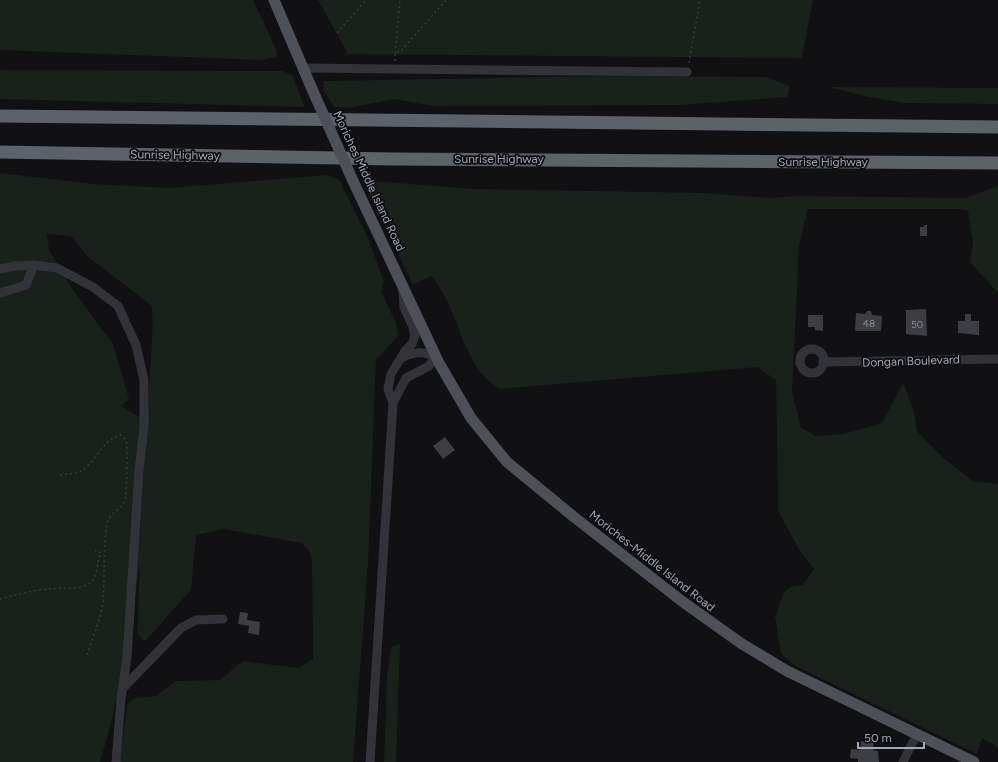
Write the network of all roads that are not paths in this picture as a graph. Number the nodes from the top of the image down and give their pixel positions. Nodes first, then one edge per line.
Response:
1 (274, 0) edge
2 (302, 68) junction
3 (687, 72) road end
4 (0, 116) edge
5 (998, 127) edge
6 (0, 152) edge
7 (998, 163) edge
8 (34, 265) junction
9 (0, 269) edge
10 (402, 284) junction
11 (0, 293) edge
12 (435, 356) junction
13 (403, 357) junction
14 (998, 359) edge
15 (823, 362) dead end
16 (393, 403) junction
17 (223, 620) dead end
18 (122, 688) junction
19 (917, 734) junction
20 (116, 762) edge
21 (370, 762) edge
22 (904, 762) edge
23 (974, 762) edge

1 - 2 main road
2 - 3 street
2 - 10 main road, Moriches Middle Island Road, bridge
4 - 5 highway
6 - 7 highway, Sunrise Highway
8 - 9 street
8 - 11 street
8 - 18 street
10 - 12 main road, Moriches-Middle Island Road
10 - 13 street
12 - 13 street
12 - 16 street
12 - 19 main road, Moriches-Middle Island Road
13 - 16 street
14 - 15 street, Dongan Boulevard
16 - 21 street
17 - 18 street
18 - 20 street
19 - 22 street
19 - 23 main road, Moriches-Middle Island Road

